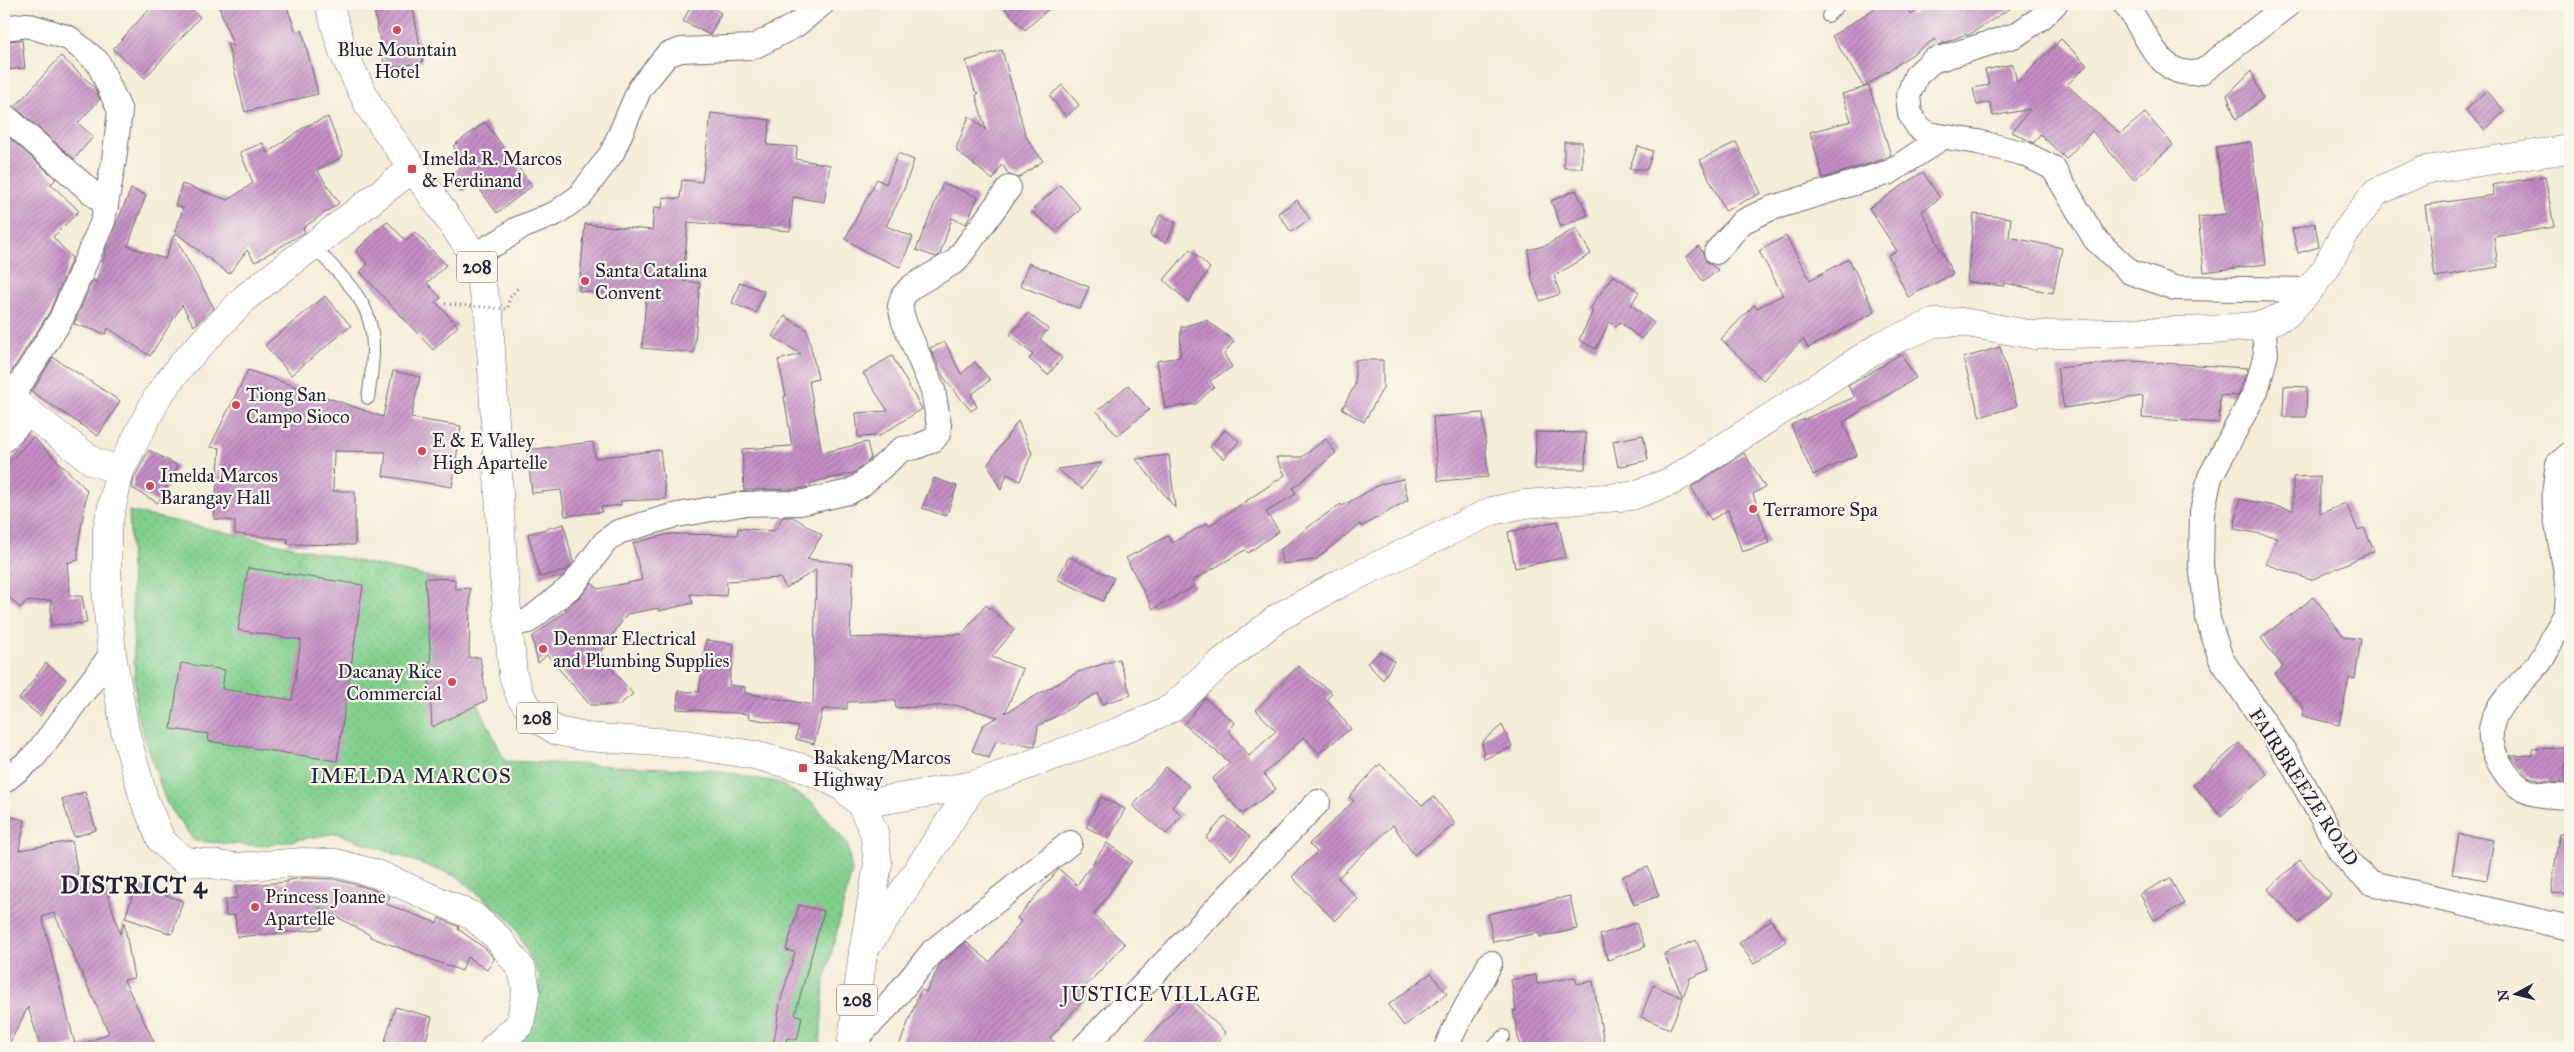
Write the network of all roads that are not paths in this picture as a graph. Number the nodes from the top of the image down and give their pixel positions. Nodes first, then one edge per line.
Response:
1 (329, 4) edge
2 (822, 4) edge
3 (1840, 4) edge
4 (2055, 4) edge
5 (2125, 4) edge
6 (2289, 4) edge
7 (1828, 16) dead end
8 (4, 28) edge
9 (6, 117) dead end
10 (1944, 137) junction
11 (2570, 149) edge
12 (412, 169) junction
13 (1009, 188) dead end
14 (106, 205) junction
15 (312, 244) junction
16 (1716, 252) dead end
17 (474, 255) junction
18 (2309, 290) junction
19 (2263, 326) junction
20 (368, 398) dead end
21 (14, 402) edge
22 (4, 440) edge
23 (2570, 454) edge
24 (120, 470) junction
25 (508, 625) junction
26 (112, 654) junction
27 (4, 780) edge
28 (974, 785) junction
29 (2570, 797) edge
30 (1318, 802) dead end
31 (861, 804) junction
32 (1070, 843) dead end
33 (2570, 928) edge
34 (863, 952) junction
35 (1490, 963) dead end
36 (1504, 1036) dead end
37 (851, 1046) edge
38 (494, 1048) edge
39 (1083, 1048) edge
40 (1446, 1048) edge
41 (1492, 1048) edge

1 - 12 main road, 208
2 - 17 street
3 - 7 lane
4 - 10 street
5 - 6 street
8 - 14 street
9 - 14 street
10 - 16 street
10 - 18 street
11 - 18 main road
12 - 15 main road
12 - 17 main road, 208
13 - 25 street
14 - 21 street
15 - 20 lane
15 - 24 main road
17 - 25 main road, 208
18 - 19 main road
19 - 28 main road
19 - 33 street, FAIRBREEZE ROAD
21 - 22 street
21 - 24 main road
23 - 29 street
24 - 26 main road
25 - 31 main road, 208
26 - 27 street
26 - 38 main road
28 - 31 main road
28 - 34 main road
30 - 39 street
31 - 34 main road, 208
32 - 37 street
34 - 37 main road, 208
35 - 40 street
36 - 41 lane

